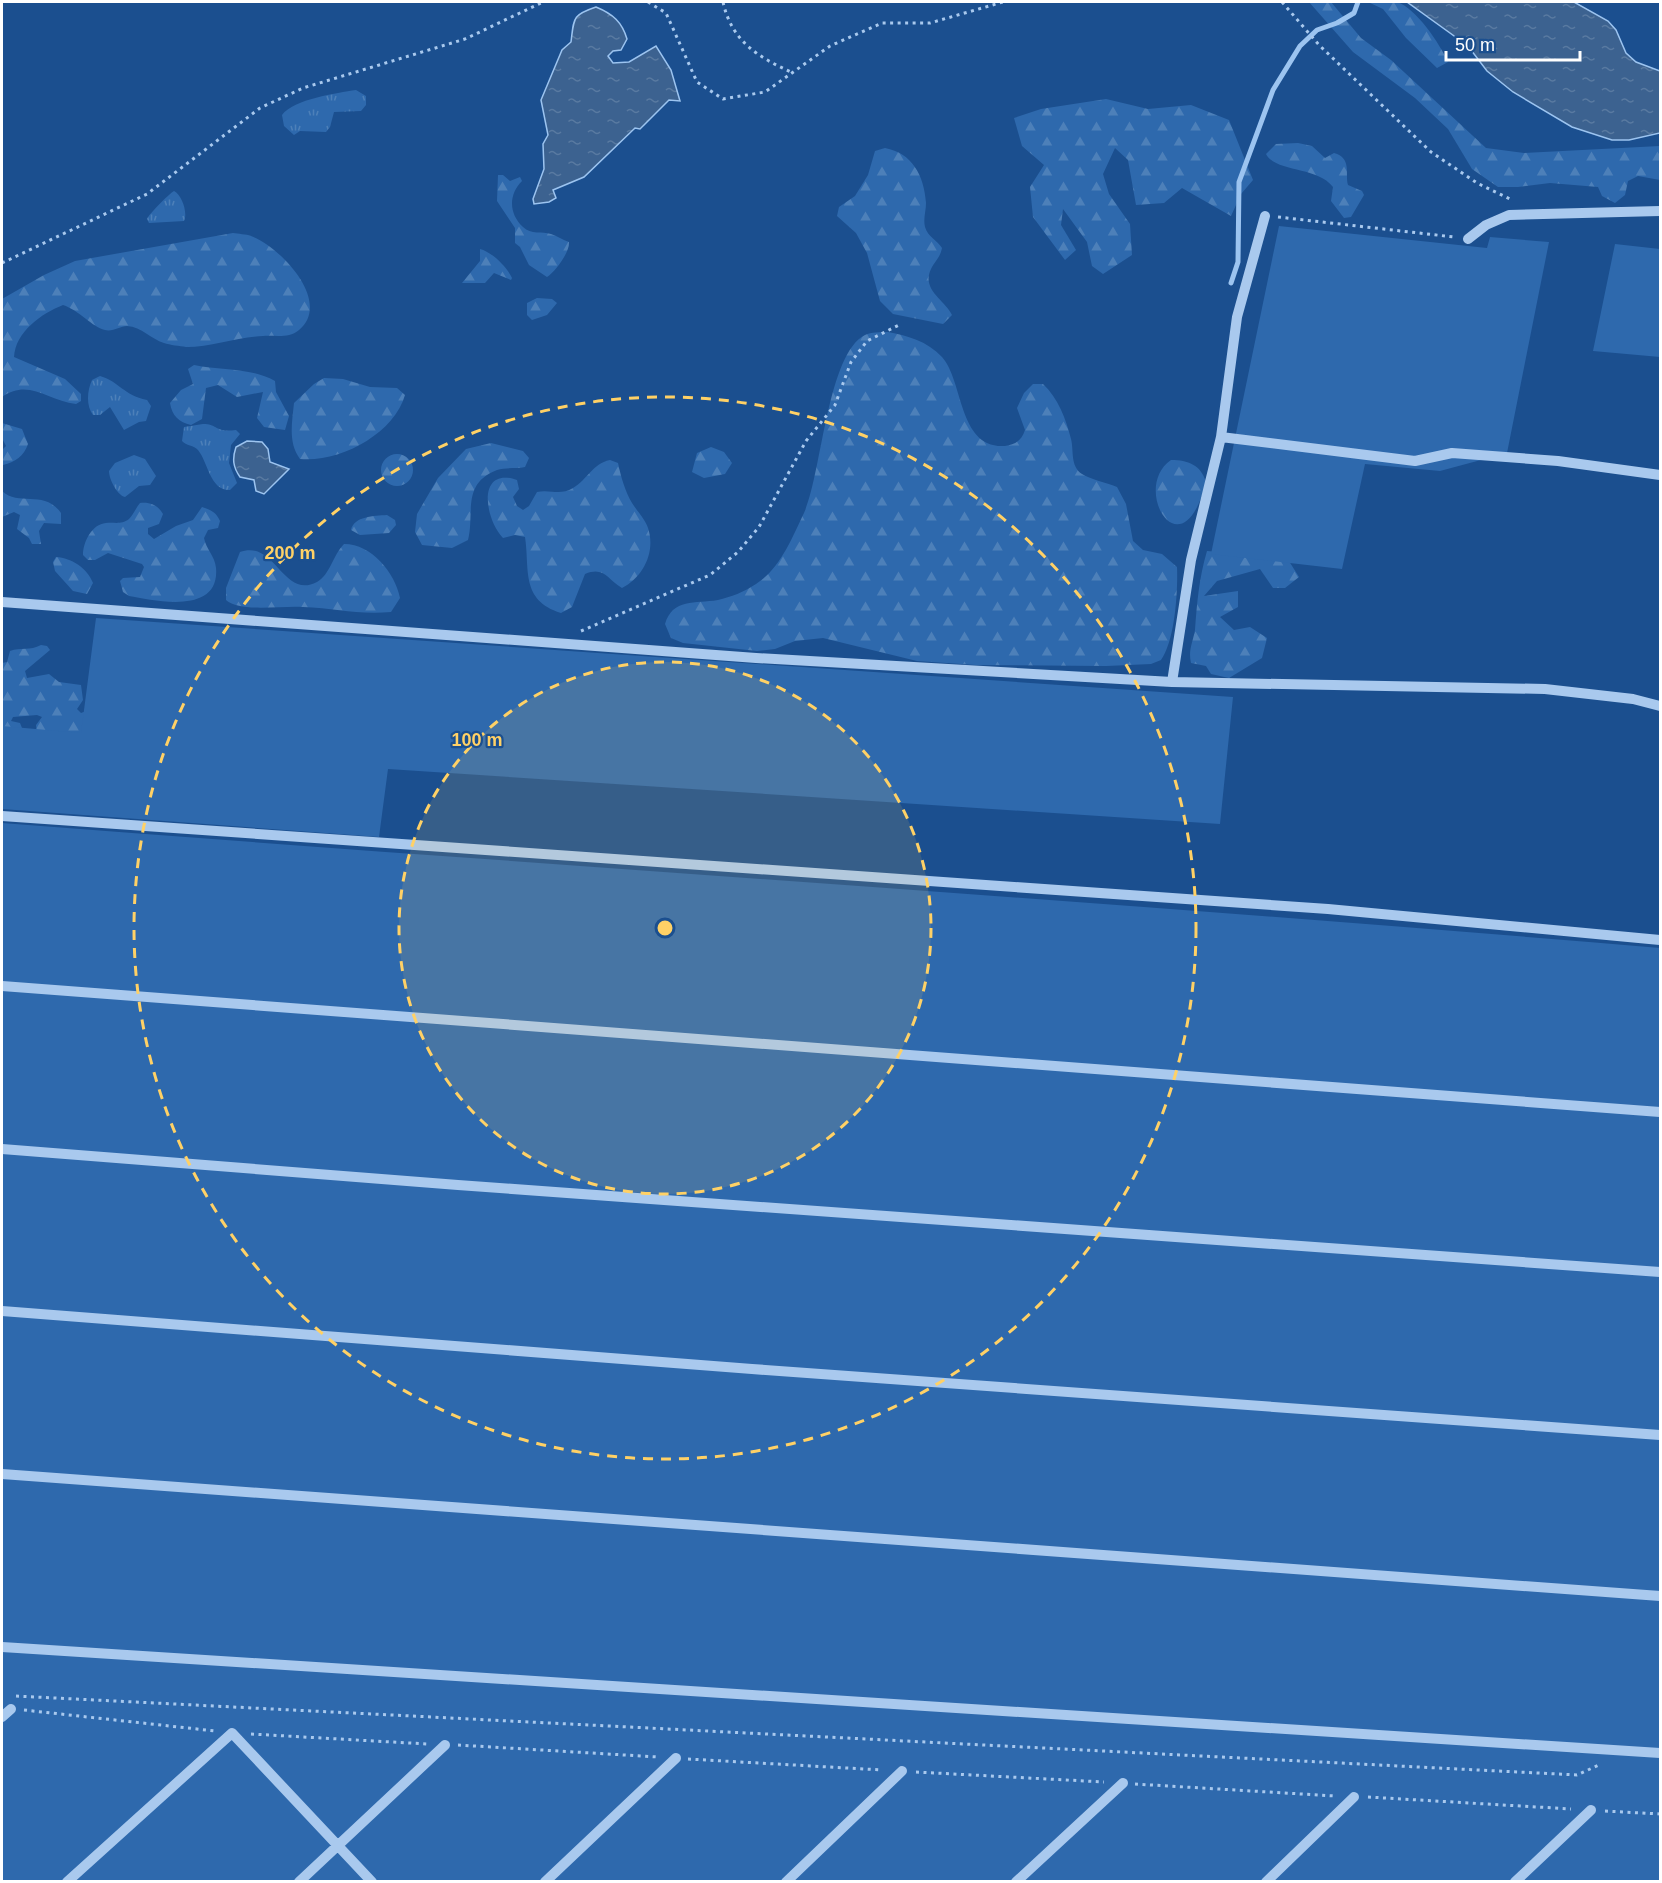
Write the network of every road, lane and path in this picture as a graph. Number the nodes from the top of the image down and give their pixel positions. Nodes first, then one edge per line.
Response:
1 (543, 2) edge
2 (648, 2) edge
3 (723, 2) edge
4 (1003, 2) edge
5 (1282, 2) edge
6 (793, 73) junction
7 (1660, 211) edge
8 (1538, 213) junction
9 (1265, 216) joint
10 (1468, 239) joint
11 (2, 263) edge
12 (899, 325) dead end
13 (1221, 437) junction
14 (1660, 475) edge
15 (2, 602) edge
16 (551, 642) junction
17 (1172, 682) junction
18 (1660, 706) edge
19 (2, 816) edge
20 (1660, 940) edge
21 (2, 986) edge
22 (1660, 1112) edge
23 (2, 1149) edge
24 (1660, 1272) edge
25 (2, 1311) edge
26 (1660, 1436) edge
27 (2, 1474) edge
28 (1660, 1596) edge
29 (2, 1647) edge
30 (14, 1696) dead end
31 (11, 1709) joint
32 (2, 1718) edge
33 (232, 1733) junction
34 (445, 1745) junction
35 (1630, 1752) junction
36 (1660, 1753) edge
37 (676, 1758) junction
38 (902, 1771) junction
39 (1123, 1784) junction
40 (1354, 1797) junction
41 (1591, 1810) junction
42 (1660, 1814) edge
43 (338, 1845) junction
44 (67, 1881) edge
45 (299, 1881) edge
46 (372, 1881) edge
47 (545, 1881) edge
48 (786, 1881) edge
49 (1016, 1881) edge
50 (1266, 1881) edge
51 (1515, 1881) edge

1 - 11 path
2 - 6 path
3 - 6 path
4 - 6 path
5 - 8 path
7 - 8 lane
8 - 10 lane
9 - 10 path
9 - 13 lane
12 - 16 path
13 - 14 lane
13 - 17 lane
15 - 16 lane
16 - 17 lane
17 - 18 lane
19 - 20 lane
21 - 22 lane
23 - 24 lane
25 - 26 lane
27 - 28 lane
29 - 35 lane
30 - 35 path
31 - 32 lane
31 - 33 path
33 - 34 path
33 - 43 lane
33 - 44 lane
34 - 37 path
34 - 43 lane
35 - 36 lane
37 - 38 path
37 - 47 lane
38 - 39 path
38 - 48 lane
39 - 40 path
39 - 49 lane
40 - 41 path
40 - 50 lane
41 - 42 path
41 - 51 lane
43 - 45 lane
43 - 46 lane

